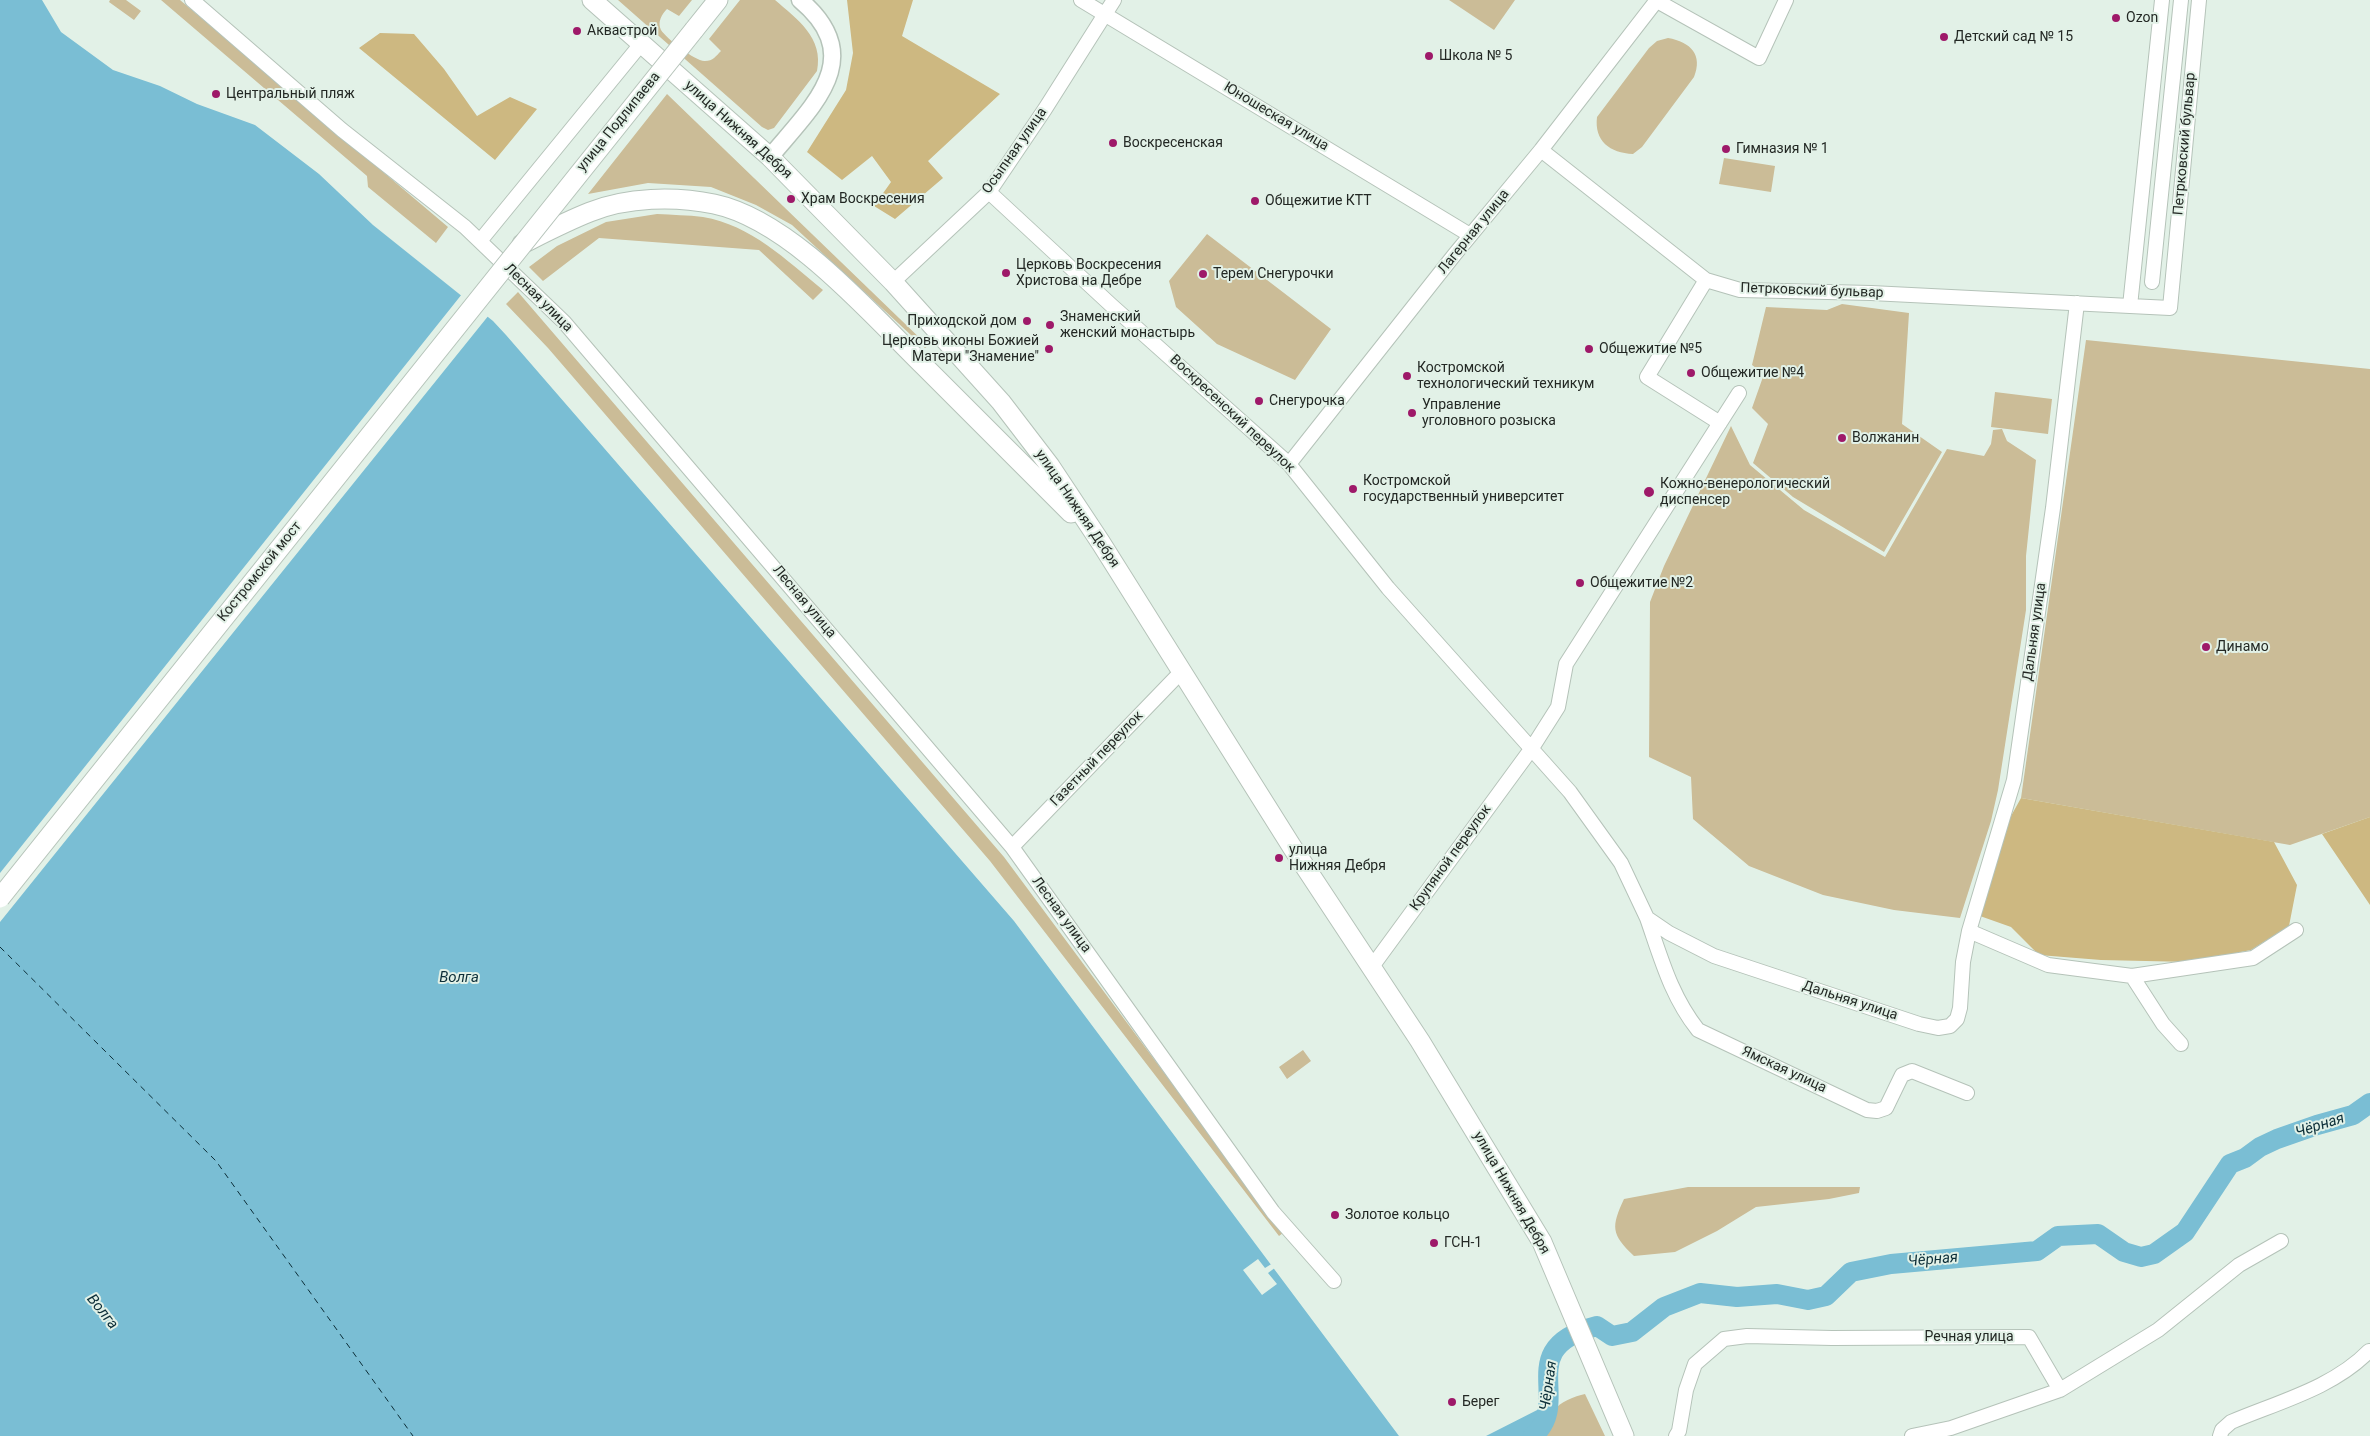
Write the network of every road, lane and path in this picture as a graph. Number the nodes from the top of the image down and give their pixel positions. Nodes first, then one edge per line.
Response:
1 (192, 0) edge
2 (592, 0) edge
3 (718, 0) edge
4 (800, 0) edge
5 (1080, 0) edge
6 (1114, 0) edge
7 (1786, 0) edge
8 (2162, 0) edge
9 (2182, 0) edge
10 (2198, 0) edge
11 (1653, 2) edge
12 (1105, 13) junction
13 (641, 44) junction
14 (1541, 150) junction
15 (770, 157) junction
16 (989, 192) junction
17 (1470, 235) junction
18 (480, 241) junction
19 (521, 245) junction
20 (1706, 280) junction
21 (893, 282) junction
22 (2152, 282) dead end
23 (2077, 303) junction
24 (2130, 306) junction
25 (1739, 393) dead end
26 (1720, 423) junction
27 (1289, 464) junction
28 (1101, 543) junction
29 (1182, 671) junction
30 (1532, 748) junction
31 (1012, 847) junction
32 (0, 898) edge
33 (1647, 918) junction
34 (2296, 930) dead end
35 (1969, 931) junction
36 (1371, 968) junction
37 (2132, 976) junction
38 (2180, 1044) dead end
39 (1967, 1093) dead end
40 (2281, 1240) dead end
41 (1334, 1281) dead end
42 (2369, 1351) edge
43 (2060, 1390) junction
44 (1622, 1430) edge
45 (1676, 1436) edge
46 (1912, 1436) edge
47 (2220, 1436) edge

1 - 18 street, Лесная улица
2 - 13 highway, улица Нижняя Дебря
3 - 19 highway, улица Подлипаева, bridge
4 - 15 main road
5 - 12 street, Юношеская улица
6 - 12 street, Осыпная улица
7 - 11 street
8 - 24 street
9 - 22 street
10 - 24 street, Петрковский бульвар
11 - 14 street, Лагерная улица
12 - 16 street, Осыпная улица
12 - 17 street, Юношеская улица
13 - 15 highway, улица Нижняя Дебря
13 - 18 street
14 - 17 street, Лагерная улица
14 - 20 street, Петрковский бульвар
15 - 21 highway, улица Нижняя Дебря
16 - 21 street, Осыпная улица
16 - 27 street, Воскресенский переулок
17 - 27 street, Лагерная улица
18 - 31 street, Лесная улица
19 - 28 highway
19 - 32 highway, Костромской мост, bridge
20 - 23 street, Петрковский бульвар
20 - 26 street
21 - 28 highway, улица Нижняя Дебря
23 - 24 street, Петрковский бульвар
23 - 35 street, Дальняя улица
25 - 26 street
26 - 30 street
27 - 30 street, Воскресенский переулок
28 - 29 highway, улица Нижняя Дебря
29 - 31 street, Газетный переулок
29 - 36 highway, улица Нижняя Дебря
30 - 33 street
30 - 36 street, Крупяной переулок
31 - 41 street, Лесная улица
33 - 35 street, Дальняя улица
33 - 39 street, Ямская улица
34 - 37 street
35 - 37 street
36 - 44 highway, улица Нижняя Дебря
37 - 38 street
40 - 43 street
42 - 47 street
43 - 45 street, Речная улица
43 - 46 street

